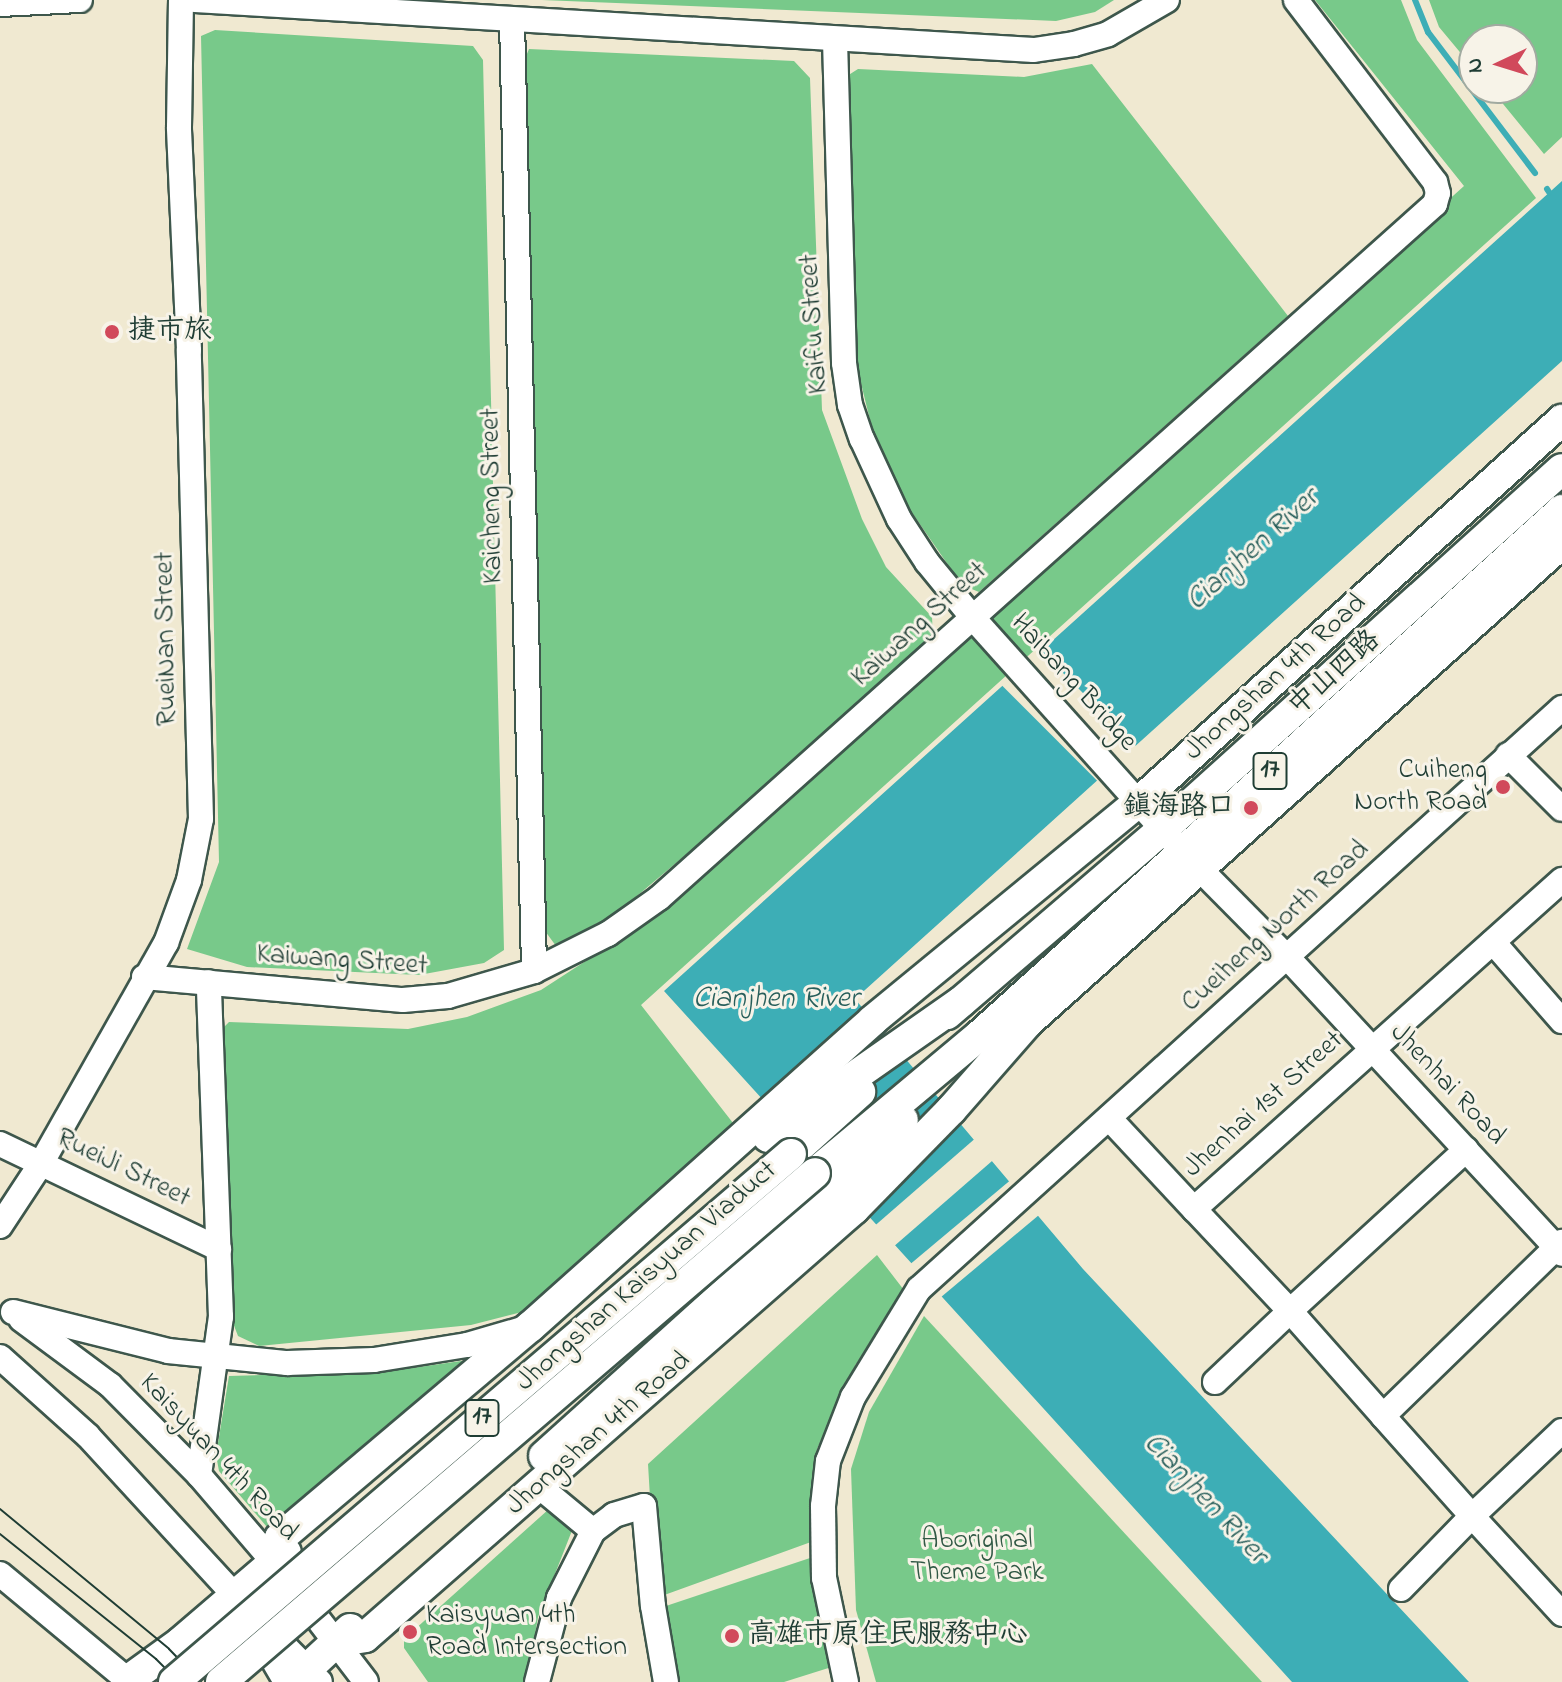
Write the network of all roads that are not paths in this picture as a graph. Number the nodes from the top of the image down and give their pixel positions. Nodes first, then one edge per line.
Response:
1 (57, 0) edge
2 (80, 0) edge
3 (181, 0) edge
4 (195, 0) edge
5 (1167, 0) edge
6 (1296, 0) edge
7 (0, 4) edge
8 (512, 20) junction
9 (835, 40) junction
10 (1562, 420) edge
11 (1562, 469) edge
12 (1562, 510) edge
13 (1562, 543) edge
14 (973, 618) junction
15 (1562, 708) edge
16 (1508, 755) junction
17 (1134, 795) junction
18 (1562, 809) edge
19 (1182, 849) junction
20 (1562, 880) edge
21 (1493, 942) junction
22 (1288, 958) junction
23 (534, 971) junction
24 (144, 977) junction
25 (209, 982) junction
26 (1562, 1021) edge
27 (1371, 1047) junction
28 (936, 1093) junction
29 (1109, 1118) junction
30 (778, 1133) junction
31 (0, 1144) edge
32 (1466, 1150) junction
33 (42, 1162) junction
34 (835, 1192) junction
35 (1194, 1209) junction
36 (0, 1226) edge
37 (1560, 1248) edge
38 (219, 1249) junction
39 (6, 1308) edge
40 (572, 1308) junction
41 (1290, 1311) junction
42 (530, 1327) junction
43 (0, 1357) edge
44 (218, 1357) junction
45 (1215, 1382) dead end
46 (1383, 1416) junction
47 (1562, 1431) edge
48 (199, 1475) junction
49 (540, 1487) junction
50 (1472, 1516) junction
51 (593, 1531) junction
52 (272, 1564) junction
53 (0, 1574) edge
54 (1401, 1589) dead end
55 (234, 1595) junction
56 (1562, 1614) edge
57 (351, 1663) edge
58 (302, 1679) edge
59 (128, 1681) edge
60 (174, 1682) edge
61 (221, 1682) edge
62 (386, 1682) edge
63 (537, 1682) edge
64 (666, 1682) edge
65 (846, 1682) edge

1 - 2 street
1 - 7 street
3 - 24 street, RueiNan Street
4 - 8 street
5 - 9 street
6 - 14 street, Kaiwang Street
8 - 9 street
8 - 23 street, Kaicheng Street
9 - 14 street, Kaifu Street
10 - 17 main road, Jhongshan 4th Road / 17
11 - 19 main road, 中山四路 / 17
12 - 19 main road, 中山四路 / 17
13 - 19 main road, 17
14 - 17 street, Haibang Bridge
14 - 23 street, Kaiwang Street
15 - 16 street, Cueiheng North Road
16 - 18 street
16 - 22 street, Cueiheng North Road
17 - 19 street, Haibang Bridge
17 - 30 main road, Jhongshan 4th Road / 17
19 - 22 street, Jhenhai Road
19 - 28 main road, 中山四路 / 17
19 - 28 main road, 17
19 - 30 main road, 中山四路 / 17
20 - 21 street, Jhenhai 1st Street
21 - 26 street
21 - 27 street, Jhenhai 1st Street
22 - 27 street, Jhenhai Road
22 - 29 street, Cueiheng North Road
23 - 25 street, Kaiwang Street
24 - 25 street, Kaiwang Street
24 - 33 street, RueiNan Street
25 - 38 street
27 - 32 street, Jhenhai Road
27 - 35 street, Jhenhai 1st Street
28 - 34 main road, 17
28 - 34 main road, 17
29 - 35 street
29 - 65 street, Cueiheng North Road
30 - 40 main road, 17
30 - 42 main road, 17
30 - 60 main road, Jhongshan Kaisyuan Viaduct / 17, bridge
31 - 33 street, RueiJi Street
32 - 37 street, Jhenhai Road
32 - 41 street
33 - 36 street, RueiNan Street
33 - 38 street, RueiJi Street
34 - 49 main road, Jhongshan 4th Road / 17
34 - 57 main road, Jhongshan 4th Road / 17
34 - 61 main road, Jhongshan Kaisyuan Viaduct / 17, bridge
35 - 41 street, Jhenhai 1st Street
37 - 46 street
38 - 44 street
39 - 44 street
39 - 48 street, Kaisyuan 4th Road
40 - 42 street
40 - 52 main road, 17
41 - 45 street
41 - 46 street, Jhenhai 1st Street
42 - 44 street
42 - 52 main road, 17
43 - 55 street
44 - 48 street
46 - 50 street, Jhenhai 1st Street
47 - 50 street
48 - 52 street, Kaisyuan 4th Road
49 - 51 street
49 - 57 main road, Jhongshan 4th Road / 17
50 - 54 street
50 - 56 street, Jhenhai 1st Street
51 - 63 street
51 - 64 street
52 - 55 main road, 17
52 - 57 street, Kaisyuan 4th Road
53 - 59 street
55 - 58 street
55 - 59 main road, 17
57 - 58 main road, Jhongshan 4th Road / 17
57 - 62 street, Kaisyuan 4th Road

